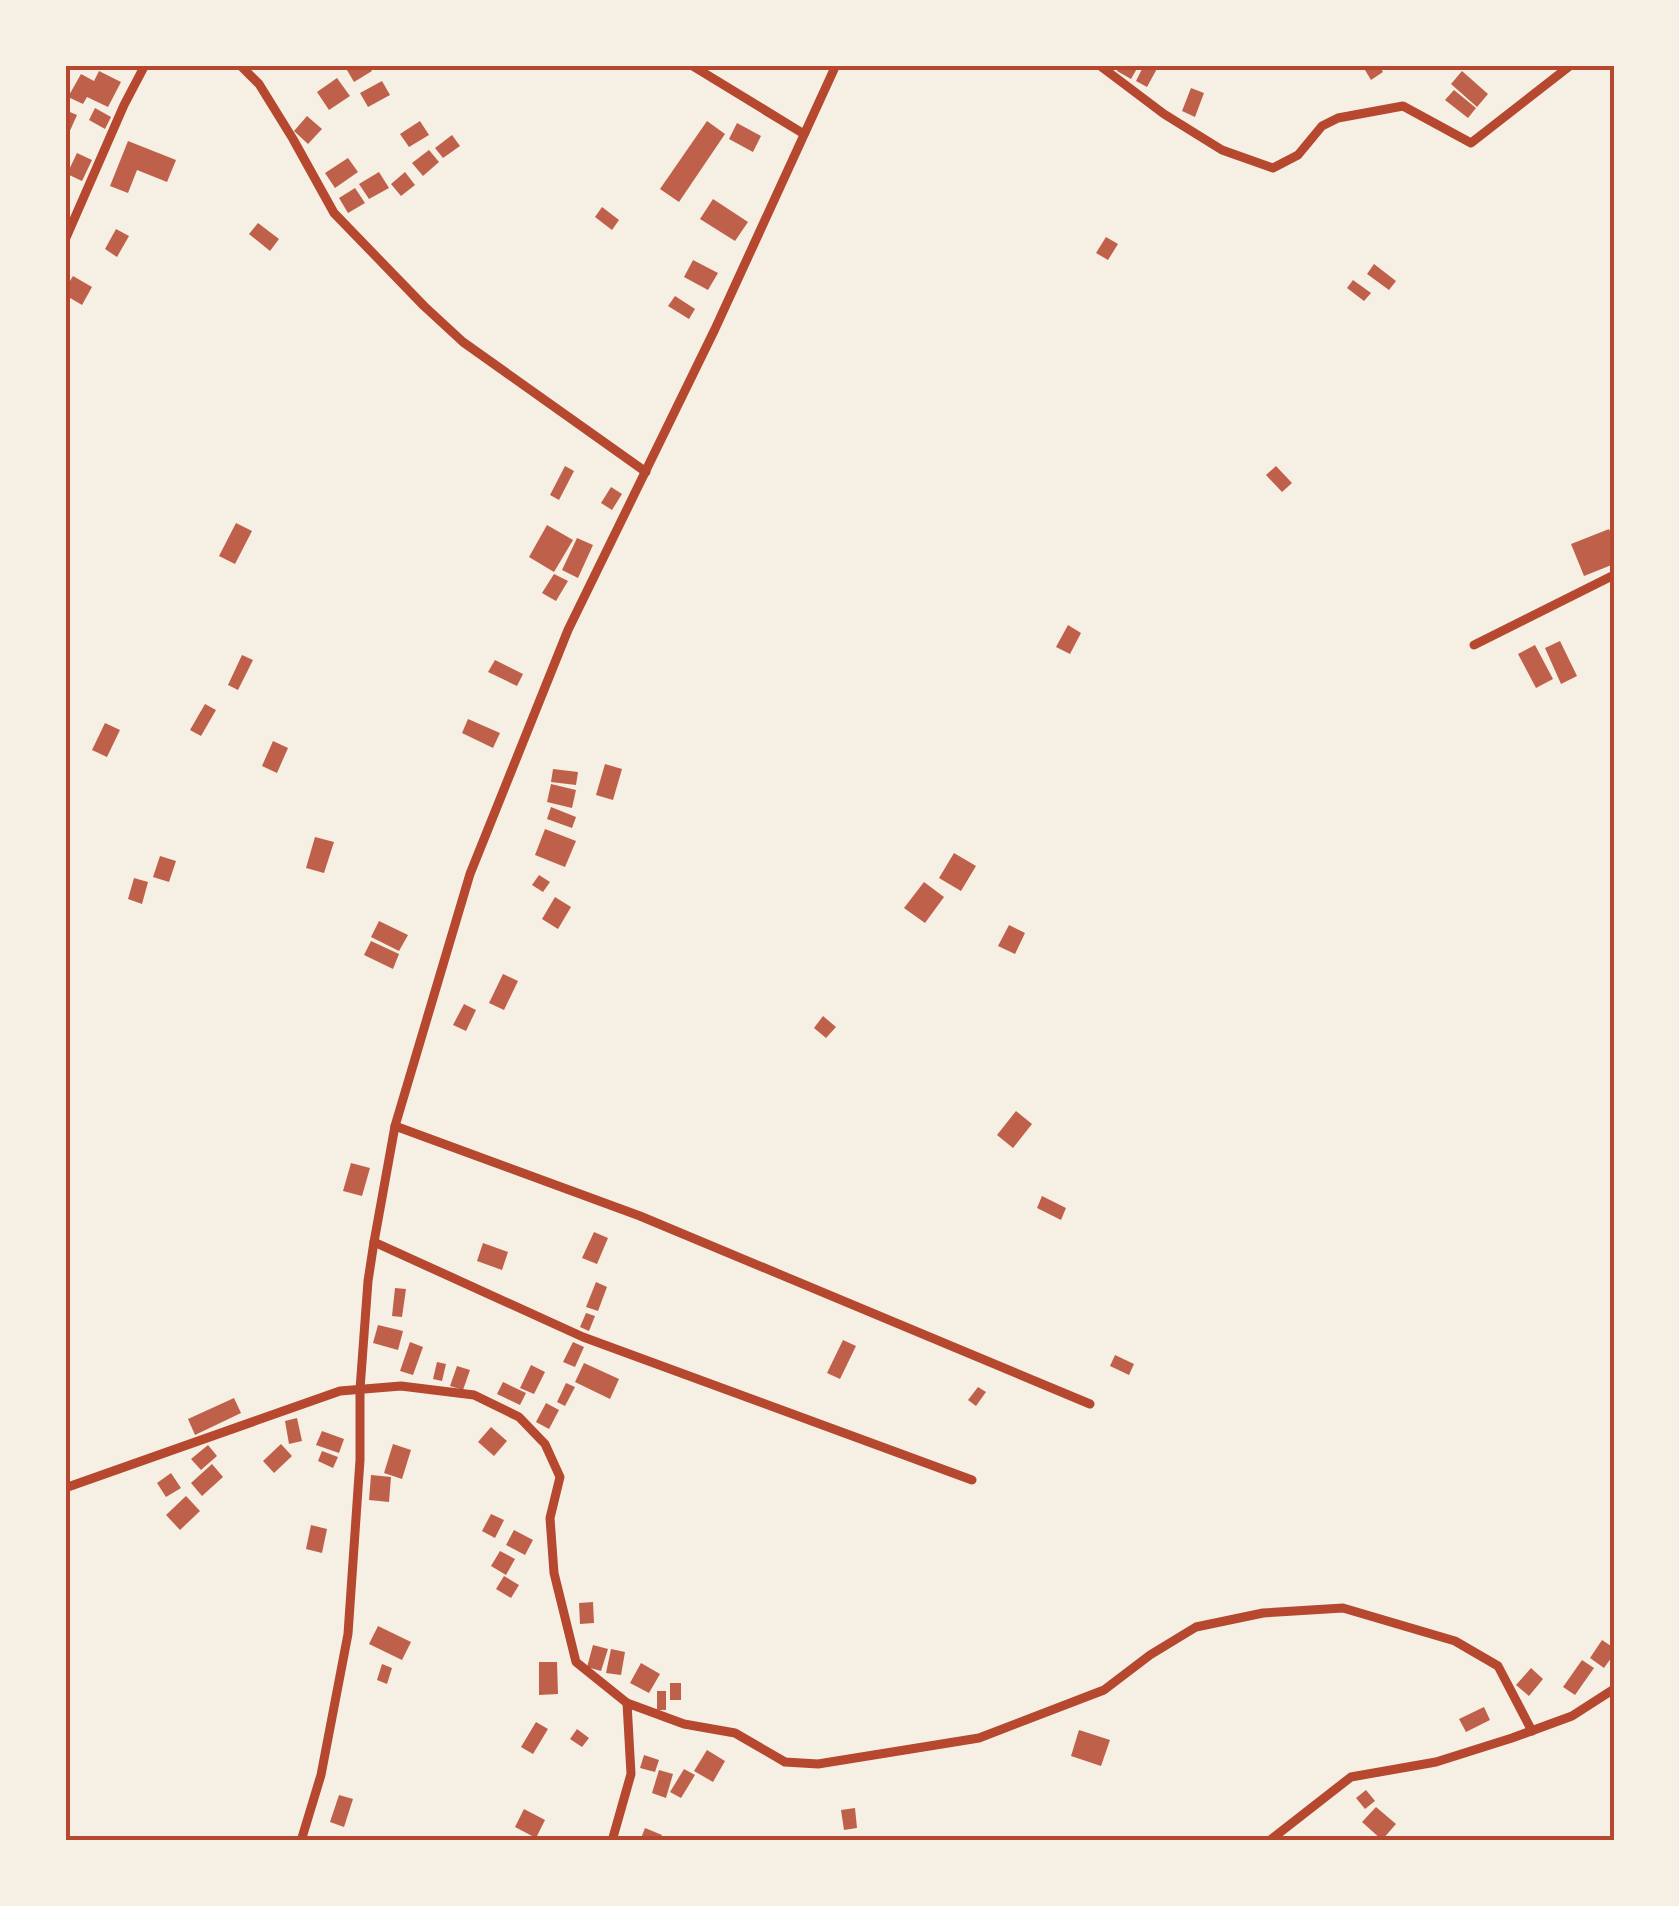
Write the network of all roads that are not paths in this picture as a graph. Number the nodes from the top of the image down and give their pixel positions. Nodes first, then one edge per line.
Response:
1 (144, 65) edge
2 (240, 65) edge
3 (691, 65) edge
4 (836, 65) edge
5 (1098, 65) edge
6 (1571, 65) edge
7 (804, 134) junction
8 (65, 240) edge
9 (646, 472) junction
10 (1614, 574) edge
11 (1474, 645) dead end
12 (395, 1126) junction
13 (374, 1242) junction
14 (360, 1389) junction
15 (1090, 1404) dead end
16 (972, 1480) dead end
17 (65, 1488) edge
18 (1614, 1688) edge
19 (628, 1702) junction
20 (1532, 1731) junction
21 (301, 1841) edge
22 (612, 1841) edge
23 (1269, 1841) edge

1 - 8 street
2 - 9 street
3 - 7 street
4 - 7 street
5 - 6 street
7 - 9 street
9 - 12 street
10 - 11 street
12 - 13 street
12 - 15 street
13 - 14 street
13 - 16 street
14 - 17 street
14 - 19 street
14 - 21 street
18 - 20 street
19 - 20 street
19 - 22 street
20 - 23 street

